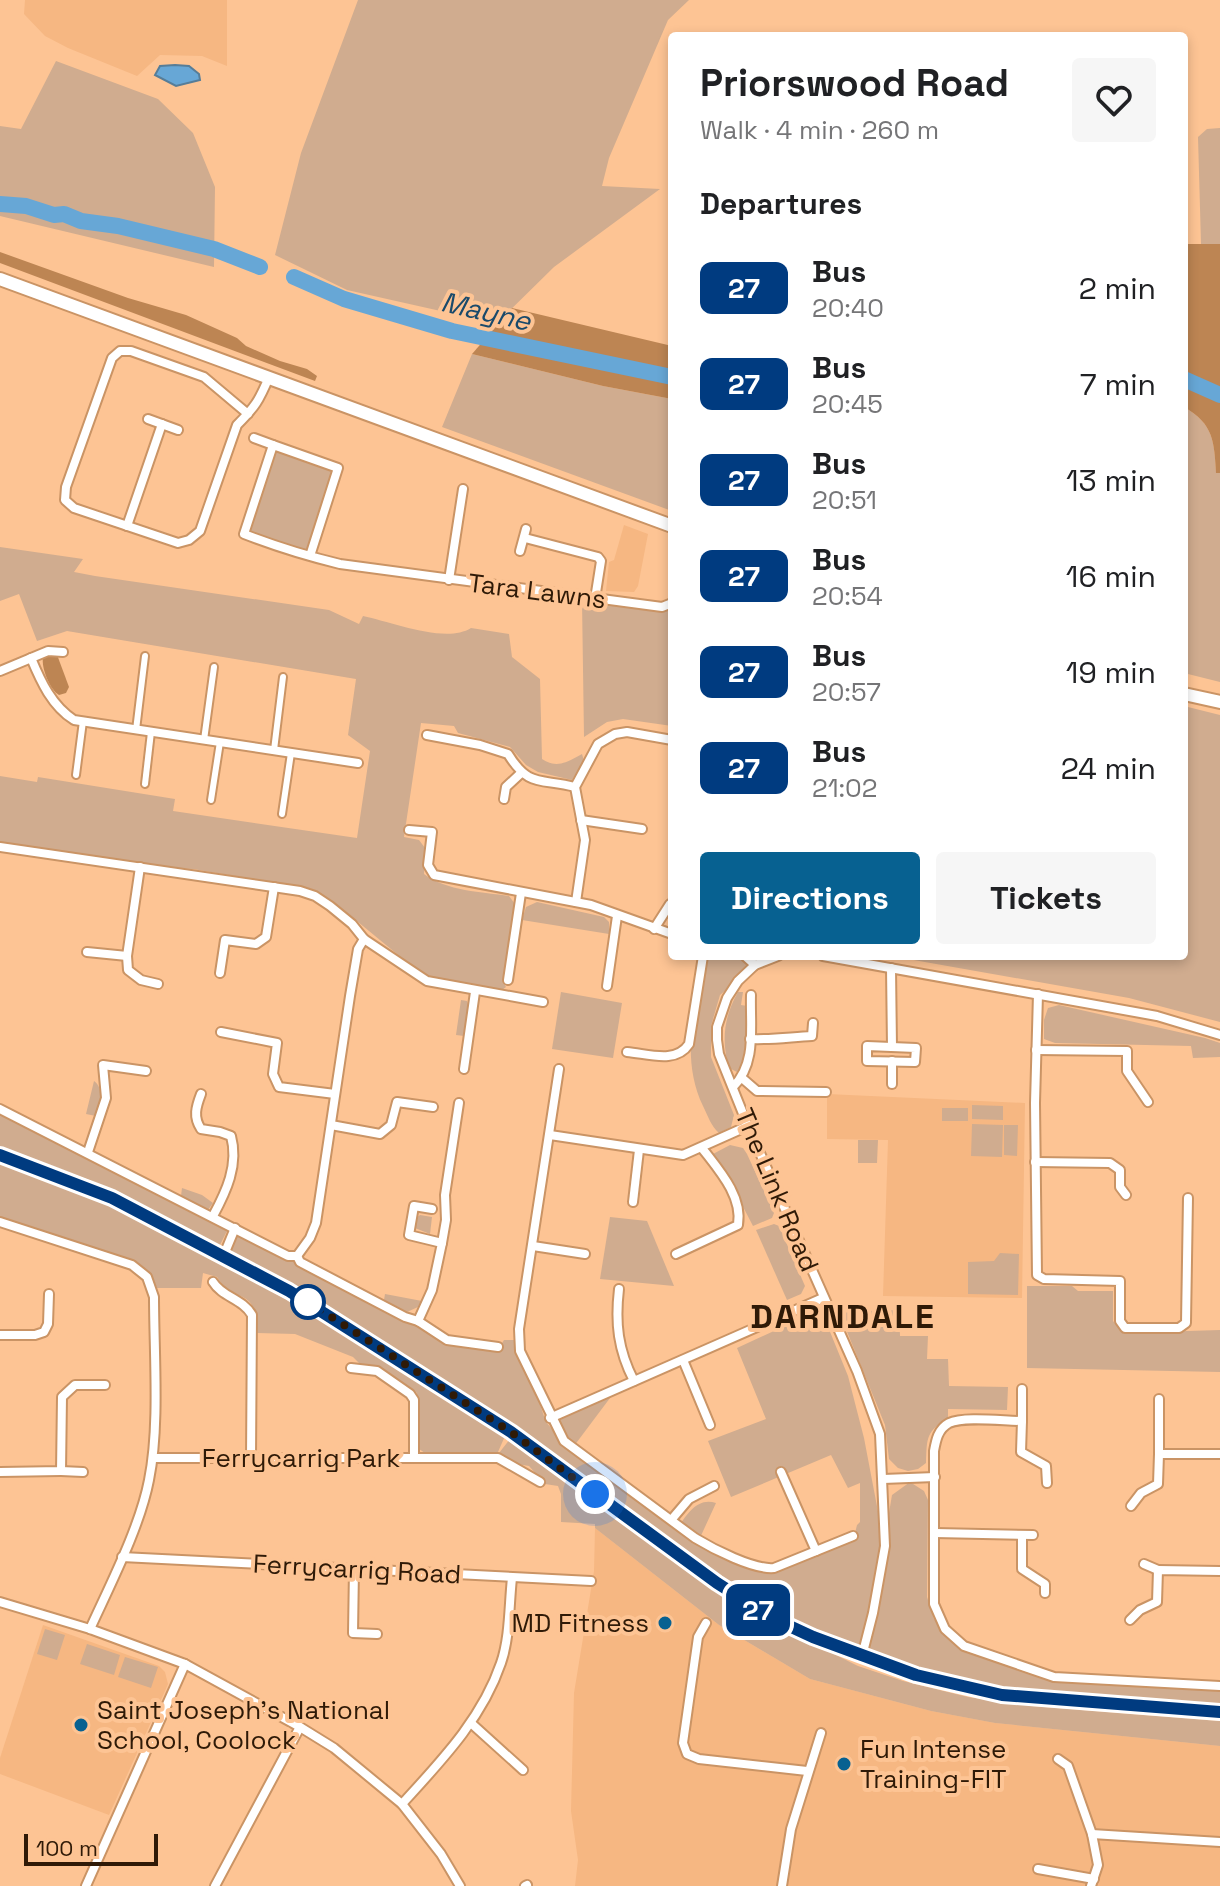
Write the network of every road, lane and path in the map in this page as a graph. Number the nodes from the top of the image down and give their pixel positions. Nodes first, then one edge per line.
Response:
1 (0, 279) edge
2 (269, 377) junction
3 (248, 414) junction
4 (148, 419) dead end
5 (162, 424) junction
6 (178, 430) dead end
7 (254, 438) dead end
8 (273, 445) junction
9 (463, 489) dead end
10 (668, 525) edge
11 (127, 526) junction
12 (520, 551) dead end
13 (310, 556) junction
14 (449, 580) junction
15 (595, 599) junction
16 (668, 605) edge
17 (63, 652) dead end
18 (145, 656) dead end
19 (31, 658) junction
20 (214, 667) dead end
21 (0, 671) edge
22 (283, 677) dead end
23 (1188, 695) edge
24 (1220, 702) edge
25 (83, 721) junction
26 (136, 730) junction
27 (151, 732) junction
28 (427, 735) dead end
29 (668, 739) edge
30 (204, 740) junction
31 (220, 742) junction
32 (274, 750) junction
33 (291, 753) junction
34 (358, 763) dead end
35 (520, 774) junction
36 (76, 775) dead end
37 (145, 784) dead end
38 (575, 787) junction
39 (504, 799) dead end
40 (211, 800) dead end
41 (282, 814) dead end
42 (581, 820) junction
43 (642, 829) dead end
44 (409, 830) dead end
45 (0, 847) edge
46 (140, 867) junction
47 (274, 887) junction
48 (521, 893) junction
49 (576, 902) junction
50 (668, 907) edge
51 (617, 916) junction
52 (654, 929) junction
53 (668, 933) edge
54 (364, 939) junction
55 (87, 952) dead end
56 (127, 956) junction
57 (702, 960) edge
58 (749, 960) edge
59 (768, 960) edge
60 (846, 960) edge
61 (755, 965) junction
62 (891, 968) junction
63 (220, 973) dead end
64 (508, 980) dead end
65 (158, 984) dead end
66 (607, 986) dead end
67 (475, 992) junction
68 (1038, 994) junction
69 (751, 995) dead end
70 (543, 1002) dead end
71 (813, 1023) dead end
72 (221, 1032) dead end
73 (1220, 1035) edge
74 (750, 1039) junction
75 (892, 1047) junction
76 (1036, 1050) junction
77 (627, 1052) dead end
78 (892, 1061) junction
79 (464, 1069) dead end
80 (559, 1069) dead end
81 (146, 1071) dead end
82 (742, 1078) junction
83 (892, 1084) dead end
84 (733, 1087) junction
85 (826, 1092) dead end
86 (201, 1094) dead end
87 (335, 1094) junction
88 (1148, 1102) dead end
89 (459, 1103) dead end
90 (433, 1107) dead end
91 (0, 1109) edge
92 (331, 1125) junction
93 (748, 1126) junction
94 (550, 1135) junction
95 (702, 1148) junction
96 (639, 1150) junction
97 (88, 1152) junction
98 (0, 1155) edge
99 (1035, 1162) junction
100 (1126, 1195) dead end
101 (1188, 1198) dead end
102 (633, 1202) dead end
103 (432, 1209) dead end
104 (213, 1216) junction
105 (0, 1222) edge
106 (235, 1228) junction
107 (442, 1243) junction
108 (533, 1246) junction
109 (585, 1254) dead end
110 (676, 1254) dead end
111 (297, 1256) junction
112 (223, 1257) junction
113 (213, 1282) dead end
114 (619, 1289) dead end
115 (49, 1294) dead end
116 (823, 1298) junction
117 (418, 1321) junction
118 (0, 1335) edge
119 (498, 1347) dead end
120 (683, 1360) junction
121 (351, 1368) dead end
122 (634, 1381) junction
123 (105, 1385) dead end
124 (1022, 1389) dead end
125 (1159, 1399) dead end
126 (550, 1418) junction
127 (1022, 1421) junction
128 (710, 1425) dead end
129 (1159, 1454) junction
130 (1220, 1454) edge
131 (251, 1457) junction
132 (153, 1458) junction
133 (414, 1458) junction
134 (61, 1471) junction
135 (0, 1472) edge
136 (83, 1472) dead end
137 (781, 1472) dead end
138 (935, 1477) junction
139 (883, 1479) junction
140 (540, 1482) dead end
141 (1047, 1483) dead end
142 (714, 1486) dead end
143 (1131, 1506) dead end
144 (672, 1519) junction
145 (935, 1533) junction
146 (1022, 1535) junction
147 (1033, 1535) dead end
148 (853, 1536) dead end
149 (816, 1551) junction
150 (122, 1557) junction
151 (1144, 1564) dead end
152 (354, 1569) junction
153 (1158, 1570) junction
154 (1220, 1571) edge
155 (512, 1578) junction
156 (591, 1581) dead end
157 (1045, 1593) dead end
158 (0, 1602) edge
159 (1130, 1620) dead end
160 (706, 1623) dead end
161 (90, 1629) junction
162 (377, 1634) dead end
163 (862, 1656) junction
164 (185, 1664) junction
165 (1220, 1686) edge
166 (1220, 1712) edge
167 (472, 1724) junction
168 (300, 1727) junction
169 (821, 1733) dead end
170 (1058, 1759) dead end
171 (523, 1770) dead end
172 (807, 1771) junction
173 (402, 1804) junction
174 (1092, 1834) junction
175 (1220, 1842) edge
176 (1038, 1869) dead end
177 (1093, 1882) edge
178 (86, 1886) edge
179 (215, 1886) edge
180 (460, 1886) edge
181 (782, 1886) edge

1 - 2 main road
2 - 3 street
2 - 10 main road
3 - 11 street
3 - 11 street
4 - 5 street
5 - 6 street
5 - 11 street
7 - 8 street
8 - 13 street
8 - 13 street, Tara Lawns
9 - 14 street
12 - 15 street
13 - 14 street, Tara Lawns
14 - 15 street, Tara Lawns
15 - 16 street, Tara Lawns
17 - 19 street
18 - 26 street
19 - 21 street
19 - 25 street
20 - 30 street
22 - 32 street
23 - 24 main road
25 - 26 street
25 - 36 street
26 - 27 street
27 - 30 street
27 - 37 street
28 - 35 street
29 - 38 street
30 - 31 street
31 - 32 street
31 - 40 street
32 - 33 street
33 - 34 street
33 - 41 street
35 - 38 street
35 - 39 street
38 - 42 street
42 - 43 street
42 - 49 street
44 - 48 street
45 - 46 street
46 - 47 street
46 - 56 street
47 - 54 street
47 - 63 street
48 - 49 street
48 - 64 street
49 - 51 street
50 - 52 street
51 - 52 street
51 - 66 street
52 - 53 street
54 - 67 street
54 - 87 street
55 - 56 street
56 - 65 street
57 - 77 street
58 - 61 street
59 - 61 street
60 - 62 street
61 - 84 street, The Link Road
62 - 68 street
62 - 75 street
67 - 70 street
67 - 79 street
68 - 73 street
68 - 76 street
69 - 74 street
71 - 74 street
72 - 87 street
74 - 82 street
75 - 78 street
75 - 78 street
76 - 88 street
76 - 99 street
78 - 83 street
80 - 94 street
81 - 97 street
82 - 84 street
82 - 85 street
84 - 93 street, The Link Road
86 - 104 street
87 - 92 street
89 - 107 street
90 - 92 street
91 - 97 street
92 - 111 street
93 - 95 street
93 - 116 street, The Link Road
94 - 96 street
94 - 108 street
95 - 96 street
95 - 110 street
96 - 102 street
97 - 104 street
98 - 112 street
99 - 100 street
99 - 101 street
103 - 107 street
104 - 106 street
105 - 132 street
106 - 111 street
106 - 112 street
107 - 117 street
108 - 109 street
108 - 126 street
111 - 117 street
112 - 163 street
113 - 131 street
114 - 122 street
115 - 118 street
116 - 120 street
116 - 139 street, The Link Road
117 - 119 street
120 - 122 street
120 - 128 street
121 - 133 street, Ferrycarrig Park
122 - 126 street
123 - 134 street
124 - 127 street
125 - 129 street
126 - 144 street
127 - 138 street
127 - 141 street
129 - 130 street
129 - 143 street
131 - 132 street, Ferrycarrig Park
131 - 133 street, Ferrycarrig Park
132 - 150 street
133 - 140 street
134 - 135 street
134 - 136 street
137 - 149 street
138 - 139 street
138 - 145 street
139 - 163 street, The Link Road
142 - 144 street
144 - 149 street
145 - 146 street
145 - 165 street
146 - 147 street
146 - 157 street
148 - 149 street
150 - 152 street, Ferrycarrig Road
150 - 161 street
151 - 153 street
152 - 155 street, Ferrycarrig Road
152 - 162 street
153 - 154 street
153 - 159 street
155 - 156 street, Ferrycarrig Road
155 - 167 street
158 - 161 street
160 - 172 street
161 - 164 street
163 - 166 street
164 - 168 street
164 - 178 street
167 - 171 street
167 - 173 street
168 - 173 street
168 - 179 street
169 - 172 street
170 - 174 street
172 - 181 street
173 - 180 street
174 - 175 street
174 - 177 street
176 - 177 street

